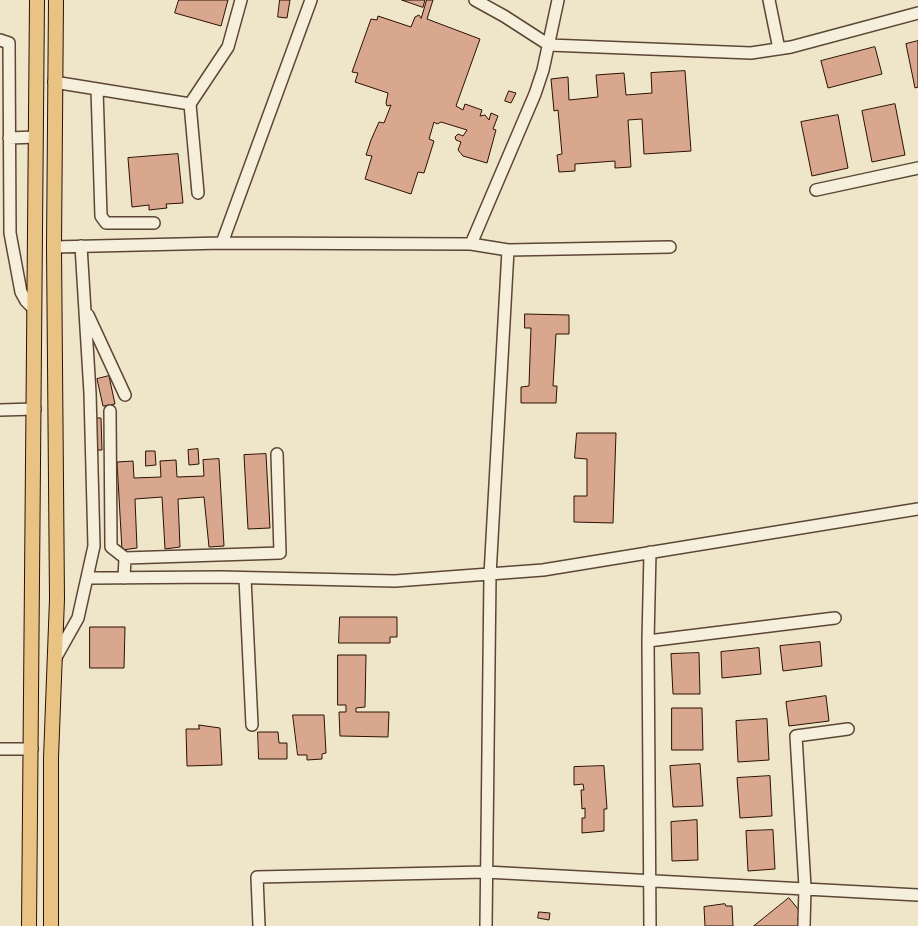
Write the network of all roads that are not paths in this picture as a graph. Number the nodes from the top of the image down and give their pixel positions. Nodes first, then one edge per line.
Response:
1 (37, 0) edge
2 (56, 0) edge
3 (241, 0) edge
4 (311, 0) edge
5 (475, 0) edge
6 (558, 0) edge
7 (769, 0) edge
8 (918, 13) edge
9 (0, 40) edge
10 (549, 45) junction
11 (779, 49) junction
12 (54, 82) junction
13 (97, 89) junction
14 (190, 104) junction
15 (36, 137) junction
16 (9, 138) junction
17 (918, 168) edge
18 (816, 190) dead end
19 (198, 193) dead end
20 (154, 223) dead end
21 (222, 243) junction
22 (471, 244) junction
23 (54, 246) junction
24 (81, 246) junction
25 (670, 246) dead end
26 (508, 250) junction
27 (0, 254) edge
28 (13, 254) junction
29 (85, 308) junction
30 (35, 310) junction
31 (125, 395) dead end
32 (35, 409) junction
33 (0, 410) edge
34 (110, 411) dead end
35 (276, 454) dead end
36 (918, 509) edge
37 (650, 552) junction
38 (125, 558) junction
39 (490, 575) junction
40 (89, 578) junction
41 (124, 578) junction
42 (245, 578) junction
43 (835, 618) dead end
44 (648, 641) junction
45 (54, 661) junction
46 (252, 724) dead end
47 (848, 729) dead end
48 (0, 749) edge
49 (32, 749) junction
50 (486, 872) junction
51 (650, 880) junction
52 (805, 887) junction
53 (918, 895) edge
54 (29, 926) edge
55 (51, 926) edge
56 (259, 926) edge
57 (486, 926) edge
58 (650, 926) edge
59 (804, 926) edge

1 - 15 main road
2 - 12 main road
3 - 14 street
4 - 21 street
5 - 10 street
6 - 10 street
7 - 11 street
8 - 11 street
9 - 16 street
10 - 11 street
10 - 22 street
12 - 13 street
12 - 23 main road
13 - 14 street
13 - 20 street
14 - 19 street
15 - 16 street
15 - 30 main road
16 - 28 street
17 - 18 street
21 - 22 street
21 - 24 street
22 - 26 street
23 - 24 street
23 - 45 main road
24 - 29 street
25 - 26 street
26 - 39 street
27 - 28 street
28 - 30 street
29 - 31 street
29 - 40 street
30 - 32 main road
32 - 33 street
32 - 49 main road
34 - 38 street
35 - 38 street
36 - 37 street
37 - 39 street
37 - 44 street
38 - 41 street
39 - 42 street
39 - 50 street
40 - 41 street
40 - 45 street
41 - 42 street
42 - 46 street
43 - 44 street
44 - 51 street
45 - 55 main road
47 - 52 street
48 - 49 street
49 - 54 main road
50 - 51 street
50 - 56 street
50 - 57 street
51 - 52 street
51 - 58 street
52 - 53 street
52 - 59 street

